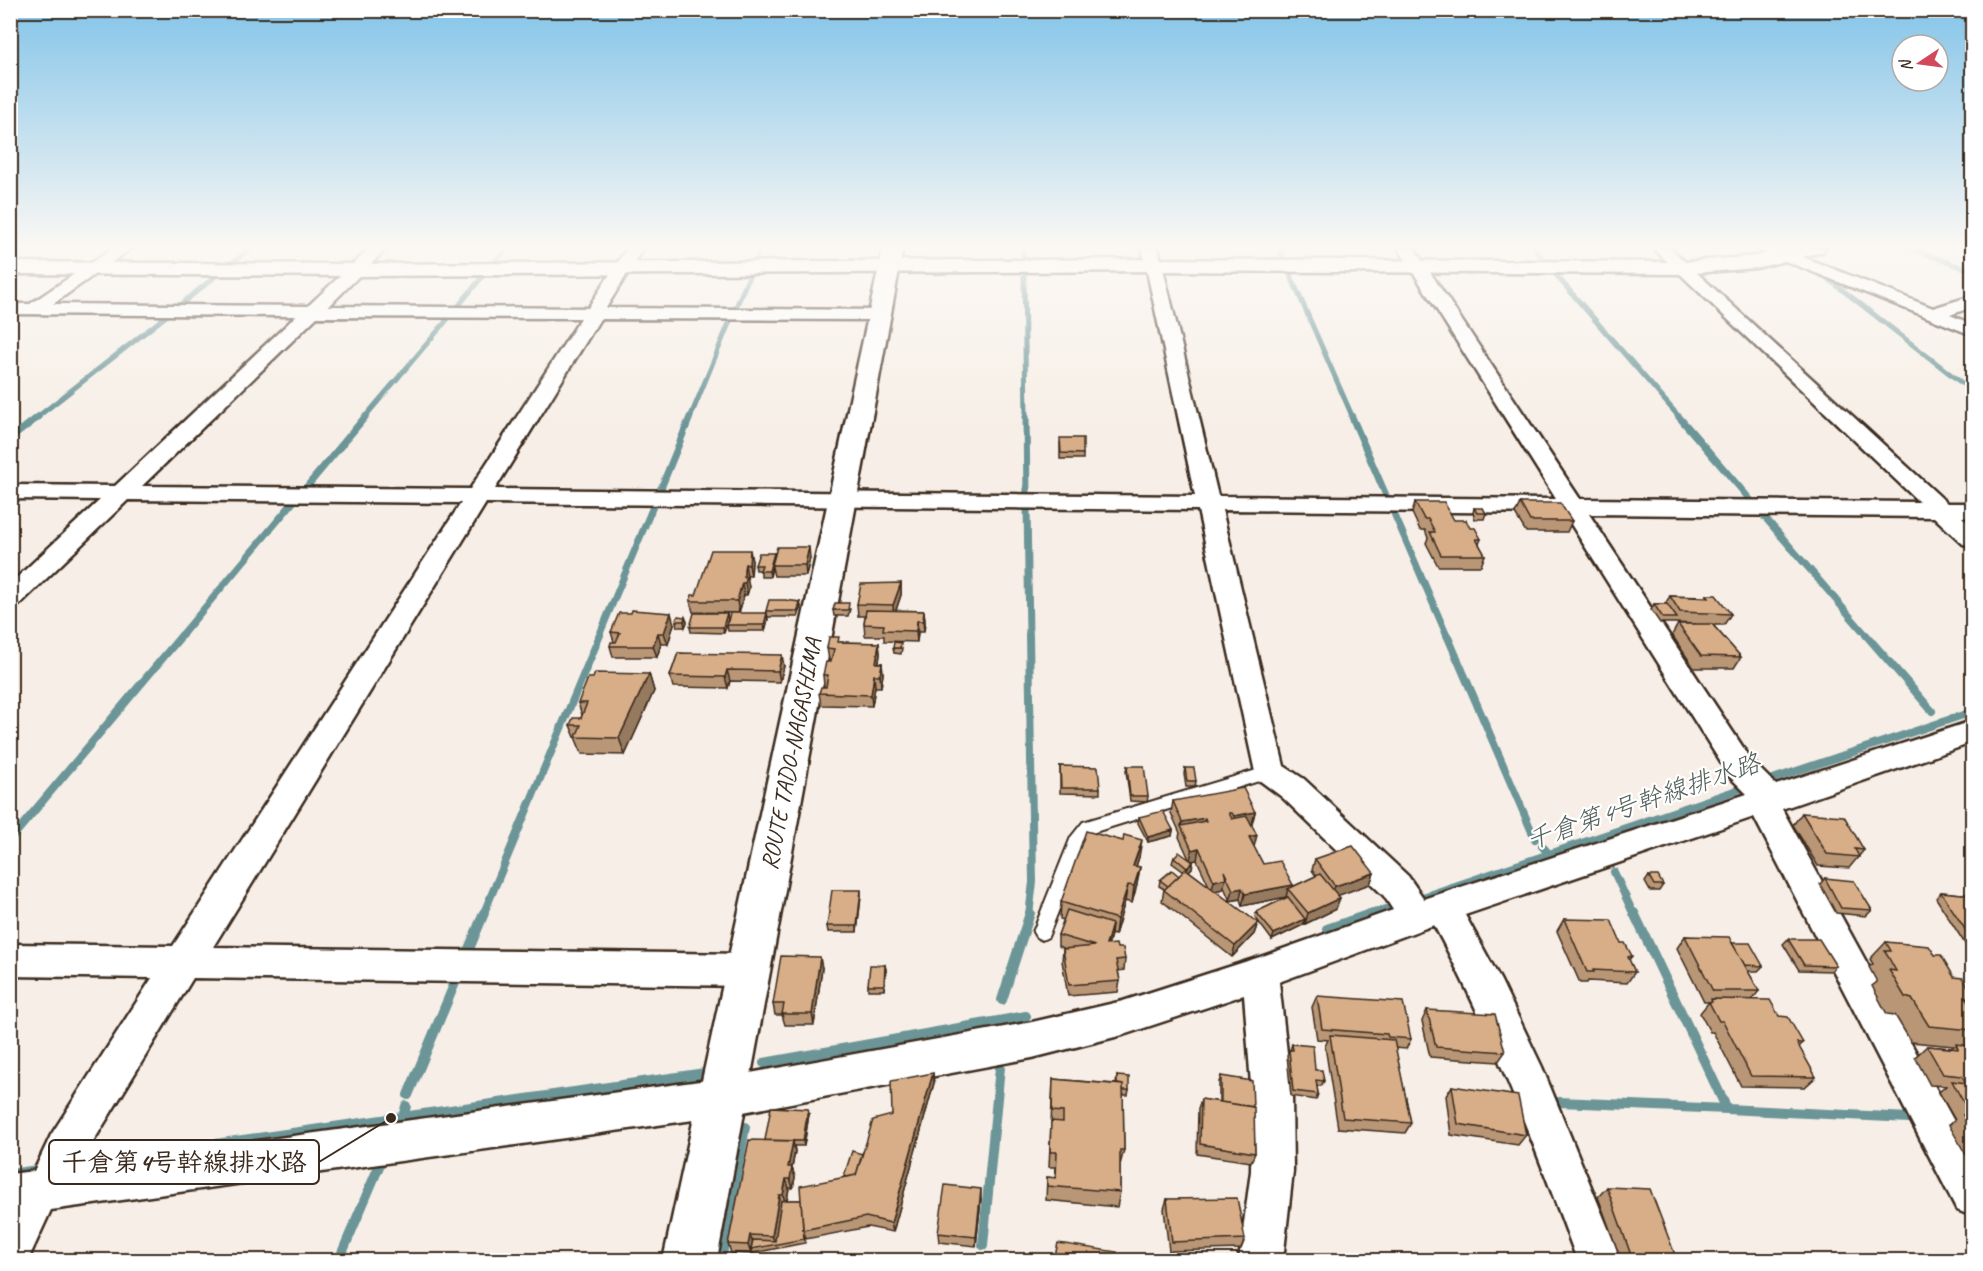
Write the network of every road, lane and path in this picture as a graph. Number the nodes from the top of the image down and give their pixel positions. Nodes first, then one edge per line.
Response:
1 (38, 307) edge
2 (317, 307) edge
3 (597, 307) edge
4 (881, 307) edge
5 (1163, 307) edge
6 (1444, 307) edge
7 (1724, 307) edge
8 (1917, 307) edge
9 (1954, 307) edge
10 (10, 309) edge
11 (34, 310) junction
12 (313, 311) junction
13 (593, 313) junction
14 (1934, 314) junction
15 (879, 315) junction
16 (10, 325) edge
17 (1972, 330) edge
18 (10, 492) edge
19 (121, 494) junction
20 (477, 497) junction
21 (842, 500) junction
22 (1208, 503) junction
23 (1573, 508) junction
24 (1942, 510) junction
25 (1972, 510) edge
26 (1972, 539) edge
27 (10, 599) edge
28 (1972, 732) edge
29 (1270, 772) junction
30 (1766, 798) junction
31 (1417, 905) junction
32 (1042, 932) dead end
33 (10, 960) edge
34 (183, 962) junction
35 (748, 970) junction
36 (1260, 973) junction
37 (722, 1097) junction
38 (42, 1181) edge
39 (1972, 1195) edge
40 (10, 1250) edge
41 (690, 1260) edge
42 (1261, 1260) edge
43 (1599, 1260) edge

1 - 11 street
2 - 12 street
3 - 13 street
4 - 15 street, ROUTE TADO-NAGASHIMA
5 - 22 street
6 - 23 street
7 - 24 street
8 - 14 street
9 - 14 street
10 - 11 street
11 - 12 street
11 - 16 street
12 - 13 street
12 - 19 street
13 - 15 street
13 - 20 street
14 - 17 street
15 - 21 street, ROUTE TADO-NAGASHIMA
18 - 19 street
19 - 20 street
19 - 27 street
20 - 21 street
20 - 34 street
21 - 22 street
21 - 35 street, ROUTE TADO-NAGASHIMA
22 - 23 street
22 - 29 street
23 - 24 street
23 - 30 street
24 - 25 street
24 - 26 street
28 - 30 street
29 - 31 street
29 - 32 lane
30 - 31 street
30 - 39 street
31 - 36 street
31 - 43 street
33 - 34 street
34 - 35 street
34 - 38 street
35 - 37 street, ROUTE TADO-NAGASHIMA
36 - 37 street
36 - 42 street
37 - 38 street
37 - 41 street, ROUTE TADO-NAGASHIMA
38 - 40 street

